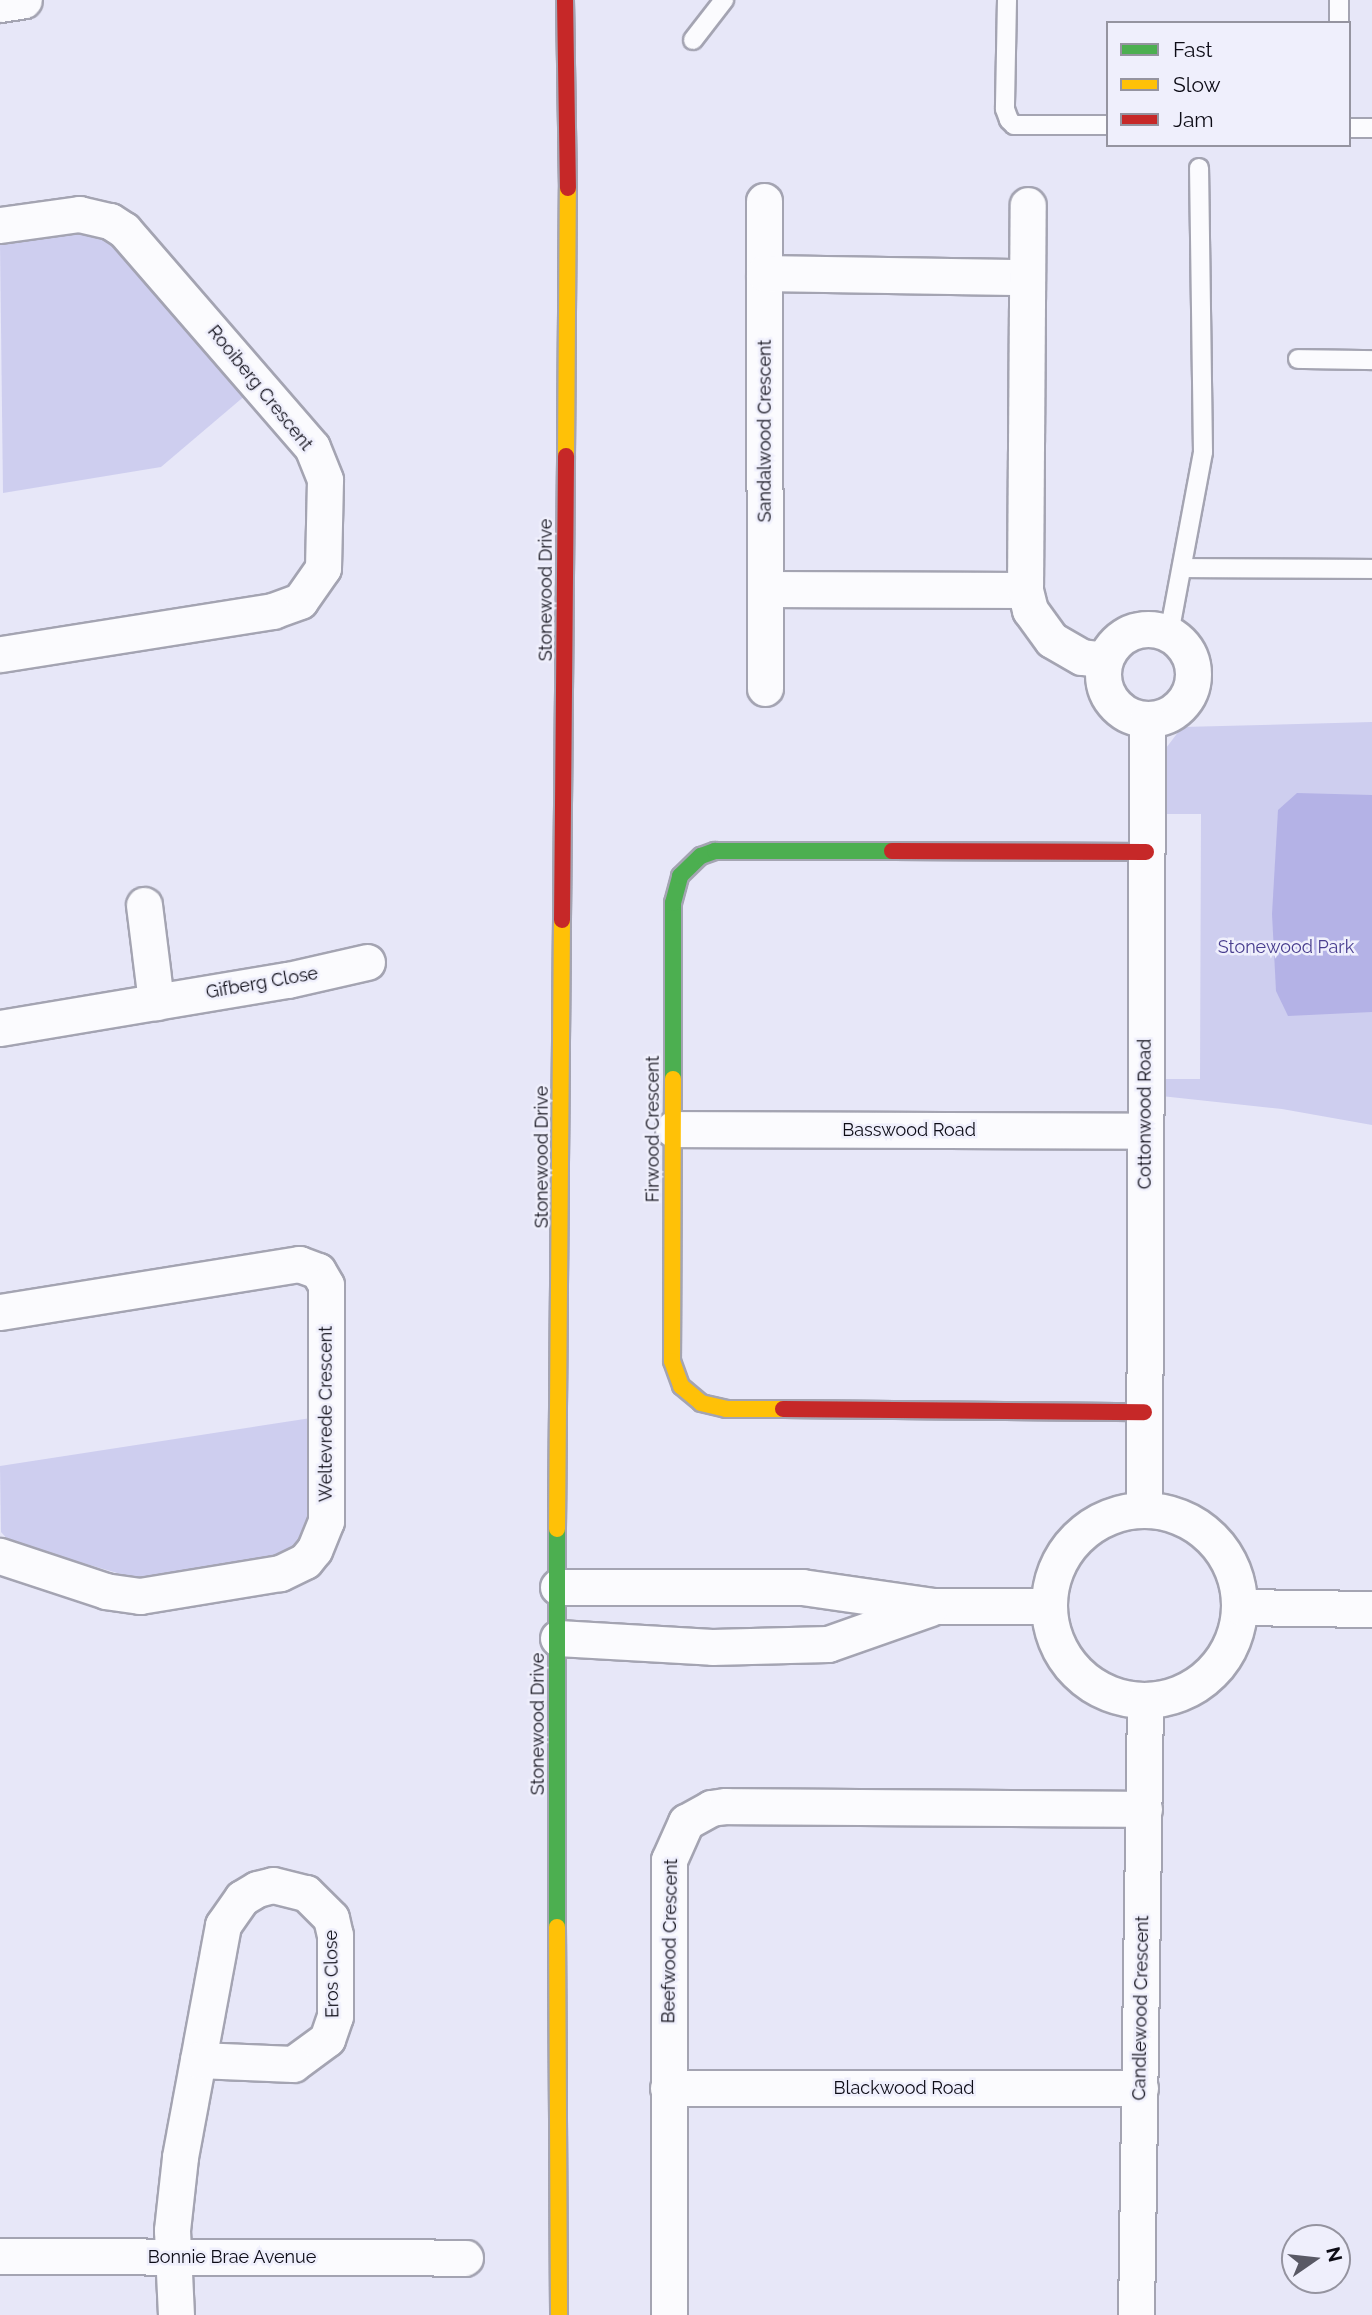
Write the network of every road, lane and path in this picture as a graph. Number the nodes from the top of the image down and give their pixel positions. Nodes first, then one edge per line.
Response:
1 (24, 0) edge
2 (565, 0) edge
3 (724, 0) edge
4 (1007, 0) edge
5 (1339, 0) edge
6 (0, 4) edge
7 (1339, 21) edge
8 (693, 40) dead end
9 (1106, 125) edge
10 (1351, 128) edge
11 (1372, 128) edge
12 (1199, 168) dead end
13 (764, 201) dead end
14 (1028, 205) dead end
15 (0, 225) edge
16 (764, 273) junction
17 (1027, 277) junction
18 (1298, 359) dead end
19 (1372, 360) edge
20 (1183, 568) junction
21 (1372, 569) edge
22 (765, 589) junction
23 (1025, 590) junction
24 (1169, 634) junction
25 (0, 654) edge
26 (1105, 660) junction
27 (765, 688) dead end
28 (1147, 719) junction
29 (1146, 852) junction
30 (144, 905) dead end
31 (367, 962) dead end
32 (156, 1002) junction
33 (0, 1028) edge
34 (673, 1129) junction
35 (1145, 1131) junction
36 (0, 1312) edge
37 (1144, 1412) junction
38 (1144, 1509) junction
39 (0, 1556) edge
40 (558, 1587) junction
41 (1049, 1605) junction
42 (934, 1606) junction
43 (1241, 1607) junction
44 (1372, 1609) edge
45 (558, 1638) junction
46 (1146, 1701) junction
47 (1144, 1809) junction
48 (198, 2060) junction
49 (668, 2088) junction
50 (1140, 2088) junction
51 (0, 2256) edge
52 (173, 2256) junction
53 (465, 2258) dead end
54 (176, 2315) edge
55 (559, 2315) edge
56 (668, 2315) edge
57 (1136, 2315) edge

1 - 6 street
2 - 40 street, Stonewood Drive
3 - 8 lane
4 - 9 lane
5 - 7 lane
10 - 11 lane
12 - 20 lane
13 - 16 street, Sandalwood Crescent
14 - 17 street
15 - 25 street, Rooiberg Crescent
16 - 17 street
16 - 22 street, Sandalwood Crescent
17 - 23 street
18 - 19 lane
20 - 21 lane
20 - 24 lane
22 - 23 street
22 - 27 street, Sandalwood Crescent
23 - 26 street
24 - 26 street
24 - 28 street
26 - 28 street
28 - 29 street, Cottonwood Road
29 - 34 street, Firwood Crescent
29 - 35 street, Cottonwood Road
30 - 32 street
31 - 32 street, Gifberg Close
32 - 33 street, Gifberg Close
34 - 35 street, Basswood Road
34 - 37 street, Firwood Crescent
35 - 37 street, Cottonwood Road
36 - 39 street, Weltevrede Crescent
37 - 38 street, Cottonwood Road
38 - 41 street
38 - 43 street
40 - 42 street
40 - 45 street, Stonewood Drive
41 - 42 street
41 - 46 street
42 - 45 street
43 - 44 street
43 - 46 street
45 - 55 street, Stonewood Drive
46 - 47 street, Candlewood Crescent
47 - 49 street, Beefwood Crescent
47 - 50 street, Candlewood Crescent
48 - 48 street, Eros Close
48 - 52 street, Eros Close
49 - 50 street, Blackwood Road
49 - 56 street, Beefwood Crescent
50 - 57 street, Candlewood Crescent
51 - 52 street, Bonnie Brae Avenue
52 - 53 street, Bonnie Brae Avenue
52 - 54 street, Eros Close

